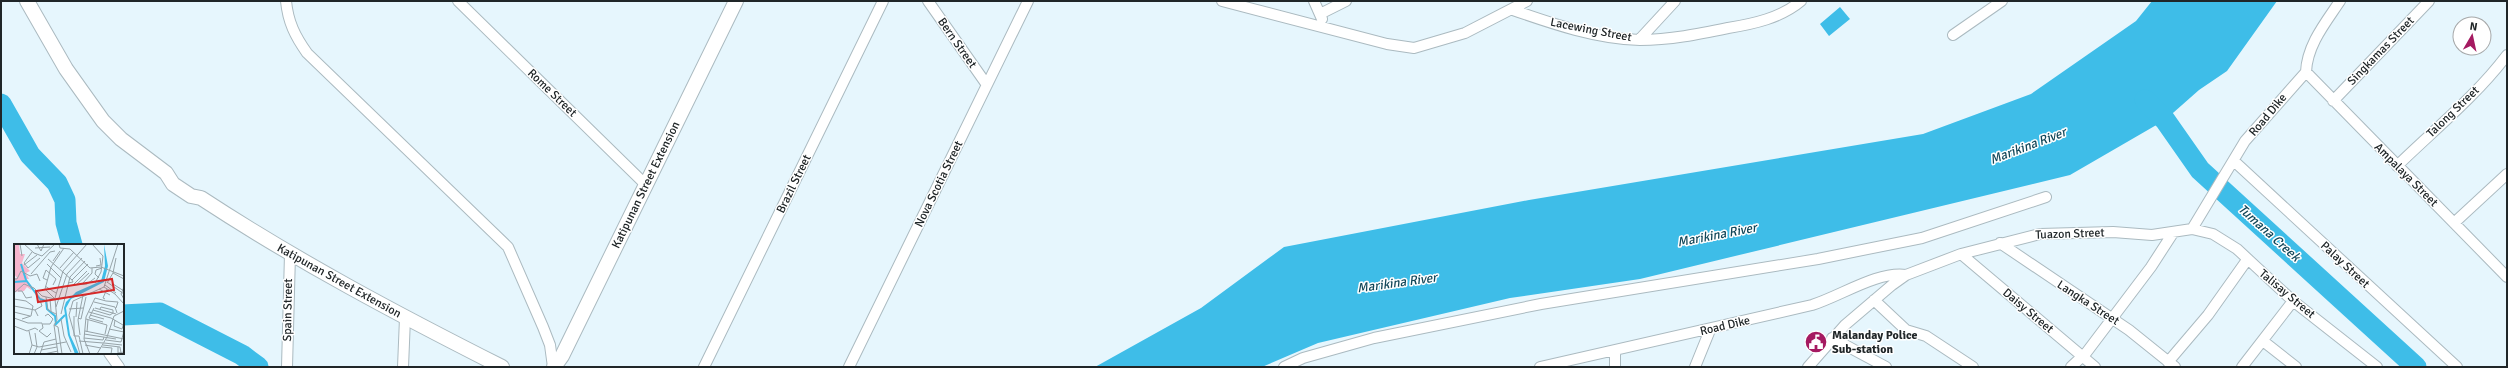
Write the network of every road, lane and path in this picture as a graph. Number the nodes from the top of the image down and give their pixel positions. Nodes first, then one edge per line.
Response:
1 (27, 1) edge
2 (286, 1) edge
3 (458, 1) edge
4 (736, 1) edge
5 (883, 1) edge
6 (928, 1) edge
7 (1028, 1) edge
8 (1222, 1) edge
9 (1314, 1) edge
10 (1346, 1) edge
11 (1527, 1) edge
12 (1675, 1) edge
13 (1801, 1) edge
14 (2002, 1) edge
15 (2340, 1) edge
16 (2429, 1) edge
17 (1513, 10) junction
18 (1320, 14) junction
19 (1324, 27) junction
20 (1953, 35) dead end
21 (1639, 40) junction
22 (2507, 55) edge
23 (2306, 72) junction
24 (987, 85) junction
25 (2333, 101) junction
26 (2234, 162) junction
27 (2397, 166) junction
28 (2507, 174) edge
29 (646, 184) junction
30 (2046, 197) dead end
31 (2454, 223) junction
32 (2192, 229) junction
33 (2172, 233) junction
34 (2000, 243) junction
35 (290, 254) junction
36 (1961, 254) junction
37 (2247, 260) junction
38 (1906, 275) junction
39 (2507, 277) edge
40 (1874, 300) junction
41 (2293, 301) junction
42 (405, 318) junction
43 (2112, 319) junction
44 (1710, 330) junction
45 (1832, 338) junction
46 (2263, 341) junction
47 (1615, 351) junction
48 (110, 354) edge
49 (2082, 356) junction
50 (2172, 364) edge
51 (1560, 365) edge
52 (119, 367) edge
53 (287, 367) edge
54 (403, 367) edge
55 (502, 367) edge
56 (554, 367) edge
57 (704, 367) edge
58 (849, 367) edge
59 (1284, 367) edge
60 (1540, 367) edge
61 (1614, 367) edge
62 (1695, 367) edge
63 (1808, 367) edge
64 (1886, 367) edge
65 (1973, 367) edge
66 (2071, 367) edge
67 (2095, 367) edge
68 (2242, 367) edge
69 (2296, 367) edge
70 (2377, 367) edge
71 (2457, 367) edge

1 - 35 street, Katipunan Street Extension
2 - 56 street
3 - 29 street, Rome Street
4 - 29 street, Katipunan Street Extension
5 - 57 street, Brazil Street
6 - 24 street, Bern Street
7 - 24 street, Nova Scotia Street
8 - 19 street
9 - 18 street
10 - 18 street
11 - 17 street
12 - 21 street
13 - 21 street, Lacewing Street
14 - 20 street
15 - 23 street
16 - 25 street, Singkamas Street
17 - 19 street
17 - 21 street, Lacewing Street
18 - 19 street
22 - 27 street, Talong Street
23 - 25 street, Ampalaya Street
23 - 26 street, Road Dike
24 - 58 street, Nova Scotia Street
25 - 27 street, Ampalaya Street
26 - 32 street, Road Dike
26 - 71 street, Palay Street
27 - 31 street, Ampalaya Street
28 - 31 street
29 - 56 street, Katipunan Street Extension
30 - 59 street
31 - 39 street, Ampalaya Street
32 - 33 street, Tuazon Street
32 - 37 street, Talisay Street
33 - 34 street, Tuazon Street
33 - 43 street
34 - 36 street, Tuazon Street
34 - 43 street, Langka Street
35 - 42 street, Katipunan Street Extension
35 - 53 street, Spain Street
36 - 38 street, Tuazon Street
36 - 49 street, Daisy Street
37 - 41 street, Talisay Street
37 - 50 street
38 - 40 street
38 - 44 street, Road Dike
40 - 45 street
40 - 65 street
41 - 46 street
41 - 70 street, Talisay Street
42 - 54 street
42 - 55 street, Katipunan Street Extension
43 - 49 street
43 - 50 street, Langka Street
44 - 47 street, Road Dike
44 - 62 street
45 - 63 street
45 - 64 street
46 - 68 street
46 - 69 street
47 - 51 street, Road Dike
47 - 61 street
48 - 52 street
49 - 66 street
49 - 67 street, Daisy Street
51 - 60 street, Road Dike

